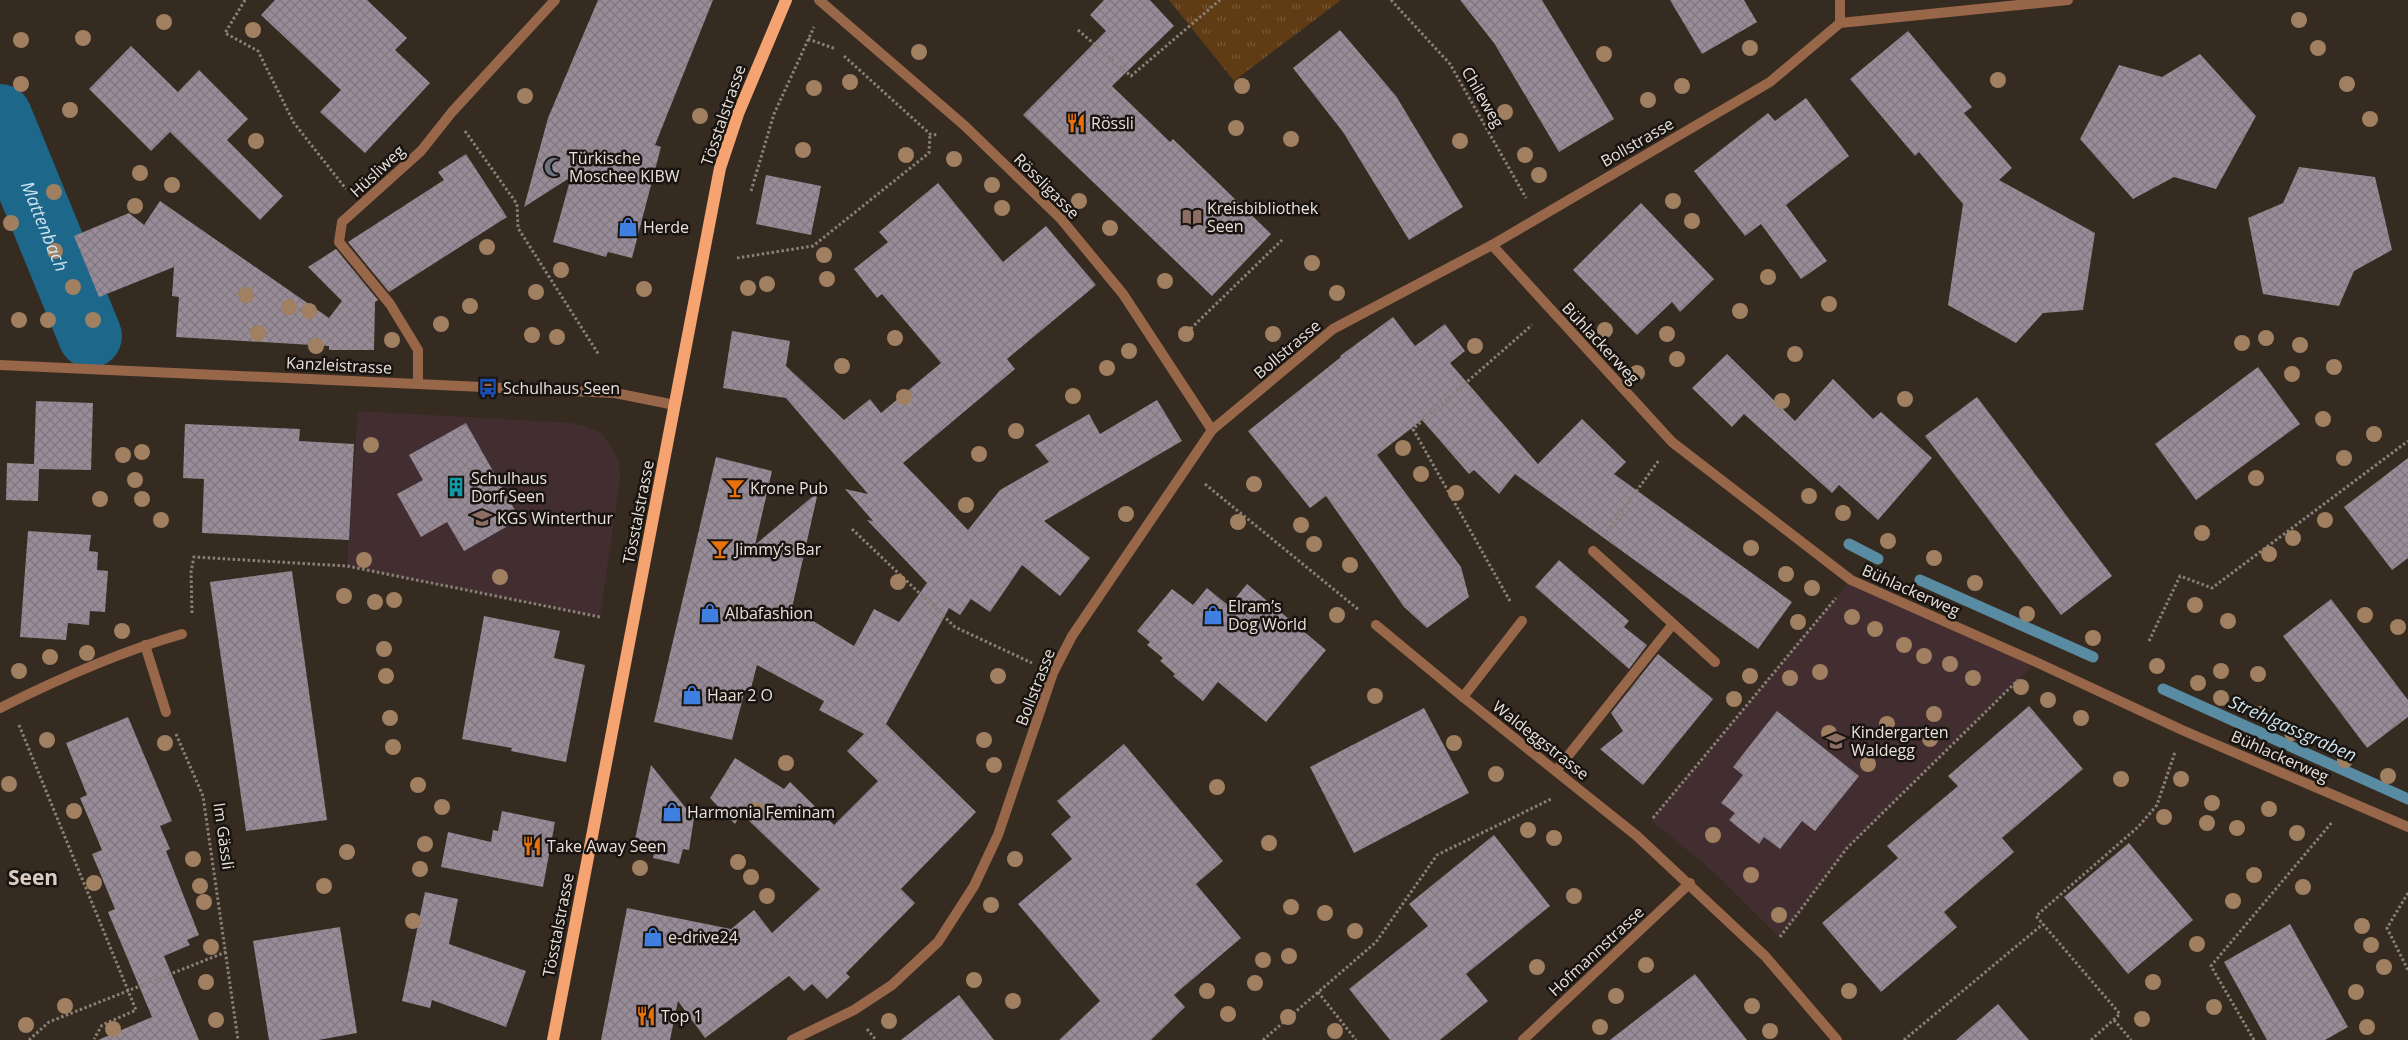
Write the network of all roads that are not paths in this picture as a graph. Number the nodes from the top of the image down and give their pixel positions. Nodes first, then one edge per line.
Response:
1 (555, 0) edge
2 (786, 0) edge
3 (819, 0) edge
4 (1840, 0) edge
5 (2068, 0) edge
6 (1840, 23) junction
7 (1492, 245) junction
8 (0, 365) edge
9 (418, 384) junction
10 (675, 405) junction
11 (1212, 430) junction
12 (1593, 550) road end
13 (1522, 621) road end
14 (1673, 624) junction
15 (1376, 625) road end
16 (182, 634) road end
17 (145, 645) junction
18 (1714, 662) dead end
19 (1462, 697) junction
20 (5, 706) edge
21 (166, 712) road end
22 (1556, 771) junction
23 (2408, 827) edge
24 (1690, 883) junction
25 (553, 1040) edge
26 (792, 1040) edge
27 (1523, 1040) edge
28 (1837, 1040) edge

1 - 9 street, Hüsliweg
2 - 10 main road, Tösstalstrasse
3 - 11 street, Rössligasse
4 - 6 street
5 - 6 street
6 - 7 street, Bollstrasse
7 - 11 street, Bollstrasse
7 - 23 street, Bühlackerweg
8 - 9 street, Kanzleistrasse
9 - 10 street, Kanzleistrasse
10 - 25 main road, Tösstalstrasse
11 - 26 street, Bollstrasse
12 - 14 street
13 - 19 street
14 - 18 street
14 - 22 street
15 - 19 street, Waldeggstrasse
16 - 17 street
17 - 20 street
17 - 21 street
19 - 22 street, Waldeggstrasse
22 - 24 street, Waldeggstrasse
24 - 27 street, Hofmannstrasse
24 - 28 street, Waldeggstrasse

